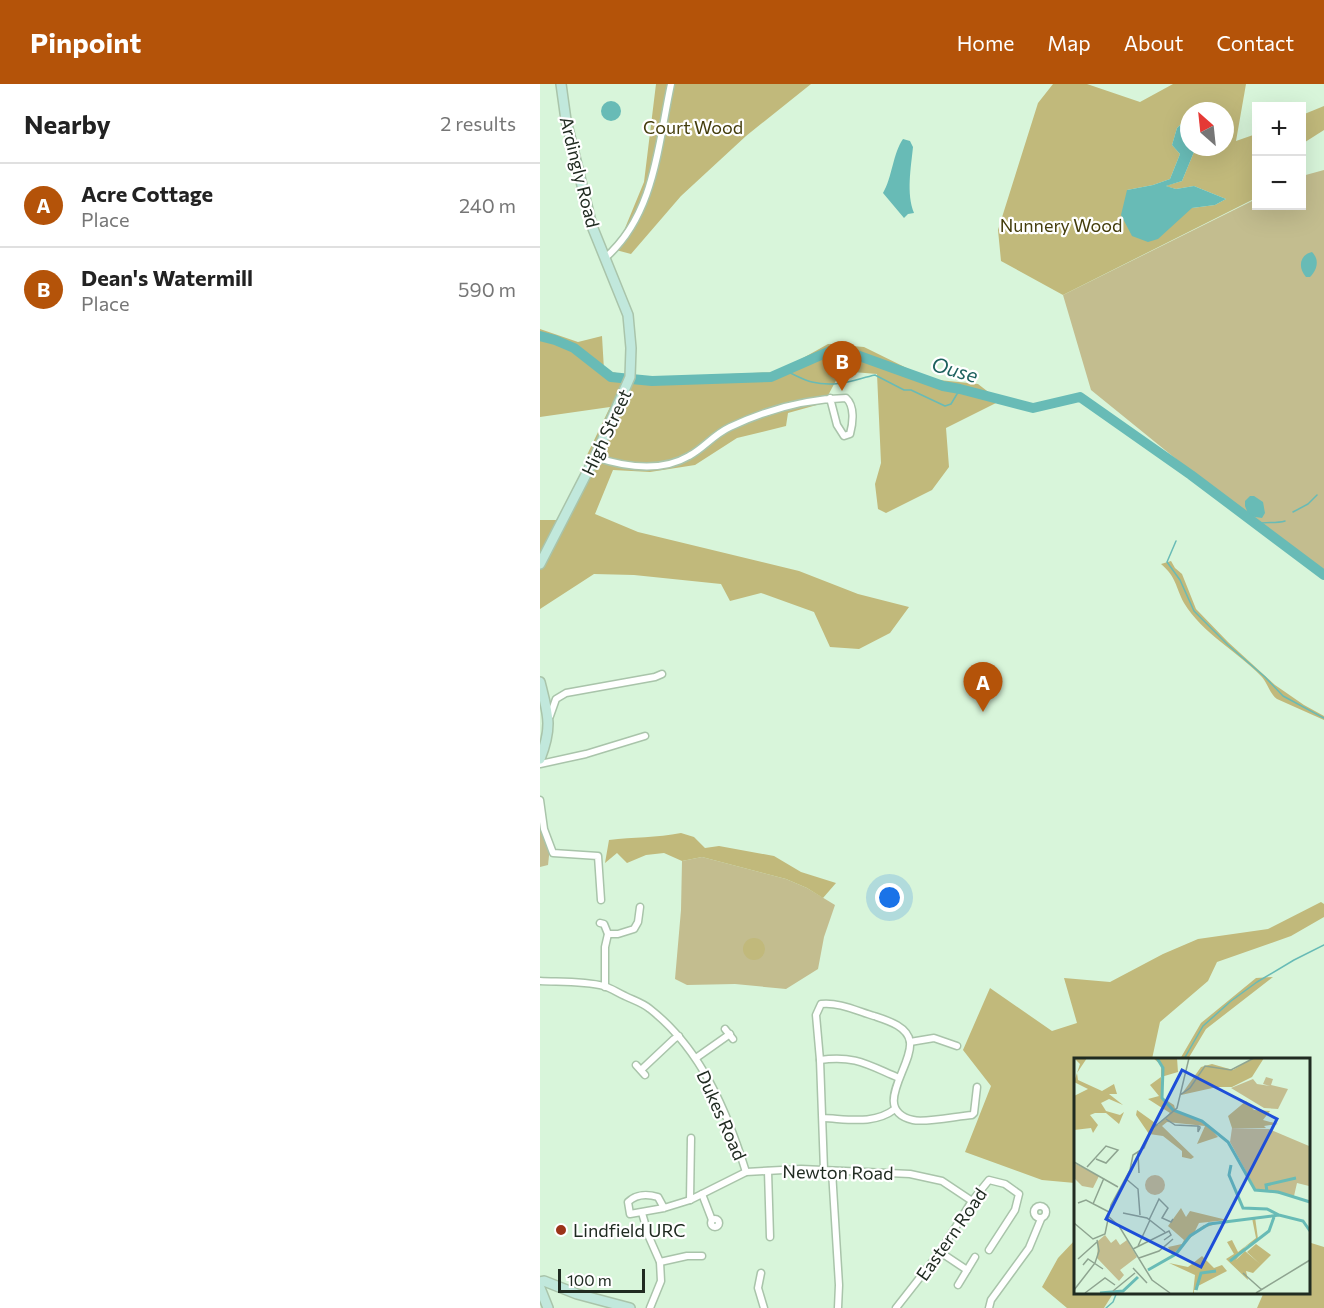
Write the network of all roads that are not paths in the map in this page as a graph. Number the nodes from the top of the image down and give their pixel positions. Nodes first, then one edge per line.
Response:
1 (561, 84) edge
2 (670, 84) edge
3 (605, 258) junction
4 (830, 398) junction
5 (595, 457) junction
6 (540, 564) edge
7 (662, 674) dead end
8 (540, 682) edge
9 (550, 720) junction
10 (645, 736) dead end
11 (540, 759) edge
12 (540, 764) edge
13 (540, 800) edge
14 (601, 900) dead end
15 (640, 907) dead end
16 (600, 923) dead end
17 (608, 934) junction
18 (540, 981) edge
19 (605, 987) junction
20 (729, 1034) dead end
21 (676, 1036) junction
22 (910, 1042) junction
23 (957, 1046) dead end
24 (696, 1058) junction
25 (820, 1060) junction
26 (641, 1070) dead end
27 (899, 1078) junction
28 (977, 1087) dead end
29 (895, 1109) junction
30 (823, 1118) junction
31 (691, 1138) dead end
32 (824, 1170) junction
33 (768, 1171) junction
34 (832, 1171) junction
35 (746, 1172) junction
36 (702, 1194) junction
37 (690, 1200) junction
38 (972, 1201) junction
39 (664, 1208) junction
40 (642, 1213) junction
41 (1041, 1219) dead end
42 (712, 1220) dead end
43 (770, 1237) dead end
44 (989, 1250) dead end
45 (940, 1252) junction
46 (702, 1256) dead end
47 (975, 1257) dead end
48 (660, 1262) junction
49 (967, 1270) junction
50 (761, 1273) dead end
51 (540, 1282) edge
52 (958, 1285) dead end
53 (540, 1288) edge
54 (548, 1308) edge
55 (630, 1308) edge
56 (650, 1308) edge
57 (764, 1308) edge
58 (838, 1308) edge
59 (896, 1308) edge
60 (989, 1308) edge

1 - 3 main road, Ardingly Road
2 - 3 street
3 - 5 main road, High Street
4 - 4 street
4 - 5 street
5 - 6 main road, High Street
7 - 9 street
8 - 9 main road
9 - 11 main road
10 - 12 street
13 - 14 street
15 - 17 street
16 - 17 street
17 - 19 street
18 - 19 street, Dukes Road
19 - 21 street, Dukes Road
20 - 24 street, Dukes Road
21 - 24 street, Dukes Road
21 - 26 street
22 - 23 street
22 - 25 street
22 - 27 street
24 - 35 street, Dukes Road
25 - 27 street
25 - 30 street
27 - 29 street
28 - 29 street
29 - 30 street
30 - 32 street
31 - 37 street
32 - 33 street, Newton Road
32 - 34 street, Newton Road
33 - 35 street, Newton Road
33 - 43 street
34 - 38 street, Newton Road
34 - 58 street
35 - 36 street, Newton Road
36 - 37 street, Newton Road
36 - 42 street
37 - 39 street, Newton Road
38 - 44 street, Eastern Road
38 - 45 street, Eastern Road
39 - 40 street, Newton Road
39 - 40 street
40 - 48 street
41 - 60 street
45 - 49 street
45 - 59 street, Eastern Road
46 - 48 street
47 - 49 street
48 - 56 street
49 - 52 street
50 - 57 street
51 - 55 main road
53 - 54 main road

